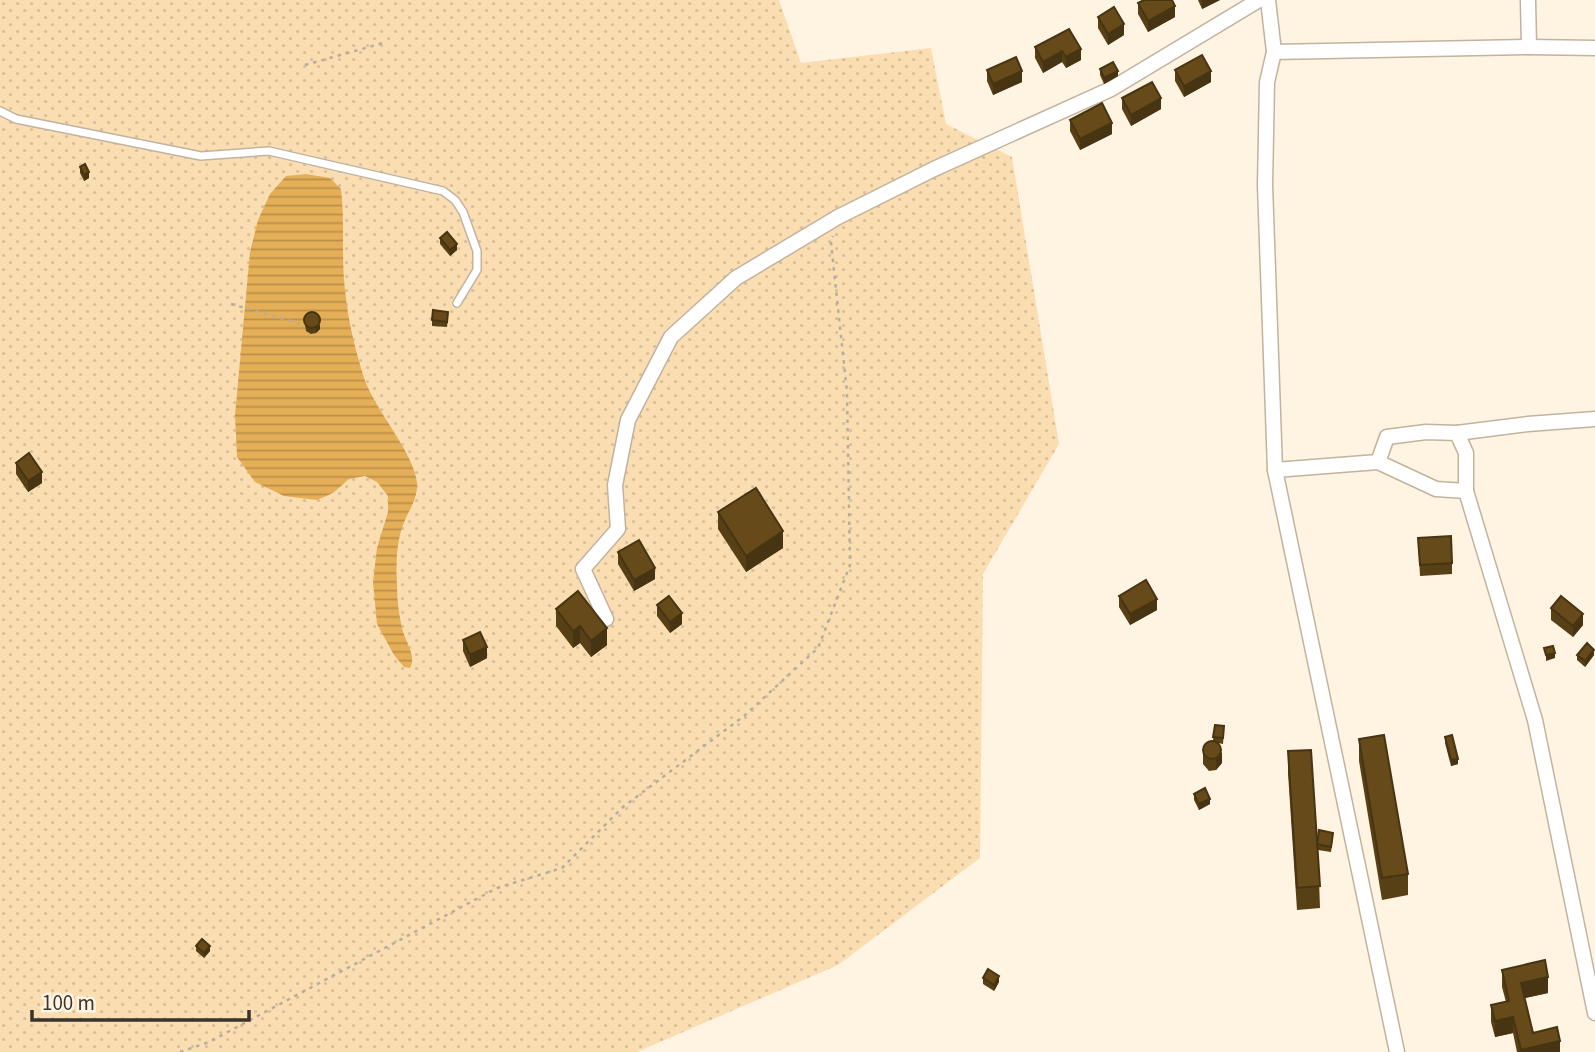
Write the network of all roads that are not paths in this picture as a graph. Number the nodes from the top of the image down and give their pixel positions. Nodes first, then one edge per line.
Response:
1 (1259, 0) edge
2 (1268, 0) edge
3 (1528, 0) edge
4 (1529, 47) junction
5 (1595, 48) edge
6 (1275, 52) junction
7 (0, 111) edge
8 (457, 303) dead end
9 (1595, 419) edge
10 (1457, 433) junction
11 (1378, 462) junction
12 (1275, 470) junction
13 (1466, 491) junction
14 (606, 619) dead end
15 (1595, 1013) edge
16 (1397, 1052) edge

1 - 14 street
2 - 6 street
3 - 4 street
4 - 5 street
4 - 6 street
6 - 12 street
7 - 8 lane
9 - 10 street
10 - 11 street
10 - 13 street
11 - 12 street
11 - 13 street
12 - 16 street
13 - 15 street

